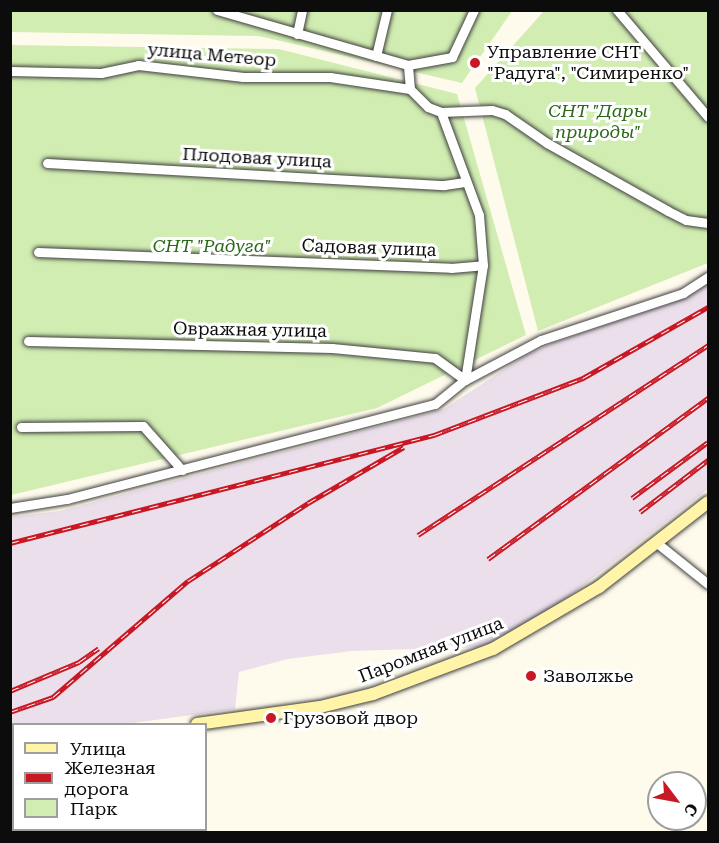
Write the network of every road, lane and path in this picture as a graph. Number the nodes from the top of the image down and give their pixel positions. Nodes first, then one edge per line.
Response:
1 (217, 10) edge
2 (302, 10) edge
3 (387, 10) edge
4 (474, 10) edge
5 (617, 10) edge
6 (297, 34) junction
7 (376, 56) junction
8 (408, 65) junction
9 (10, 71) edge
10 (410, 89) junction
11 (441, 112) junction
12 (708, 117) edge
13 (47, 163) dead end
14 (465, 182) junction
15 (708, 223) edge
16 (38, 252) dead end
17 (483, 265) junction
18 (708, 277) edge
19 (28, 342) dead end
20 (465, 380) junction
21 (21, 427) dead end
22 (182, 470) junction
23 (708, 502) edge
24 (10, 508) edge
25 (657, 543) junction
26 (707, 580) edge
27 (204, 723) edge

1 - 6 street
2 - 6 street
3 - 7 street
4 - 8 street
5 - 12 street
6 - 7 street
7 - 8 street
8 - 10 street
9 - 10 street, улица Метеор
10 - 11 street
11 - 14 street
11 - 15 street
13 - 14 street, Плодовая улица
14 - 17 street
16 - 17 street, Садовая улица
17 - 20 street
18 - 20 street
19 - 20 street, Овражная улица
20 - 22 street
21 - 22 street
22 - 24 street
23 - 25 street, Паромная улица
25 - 26 street
25 - 27 street, Паромная улица

